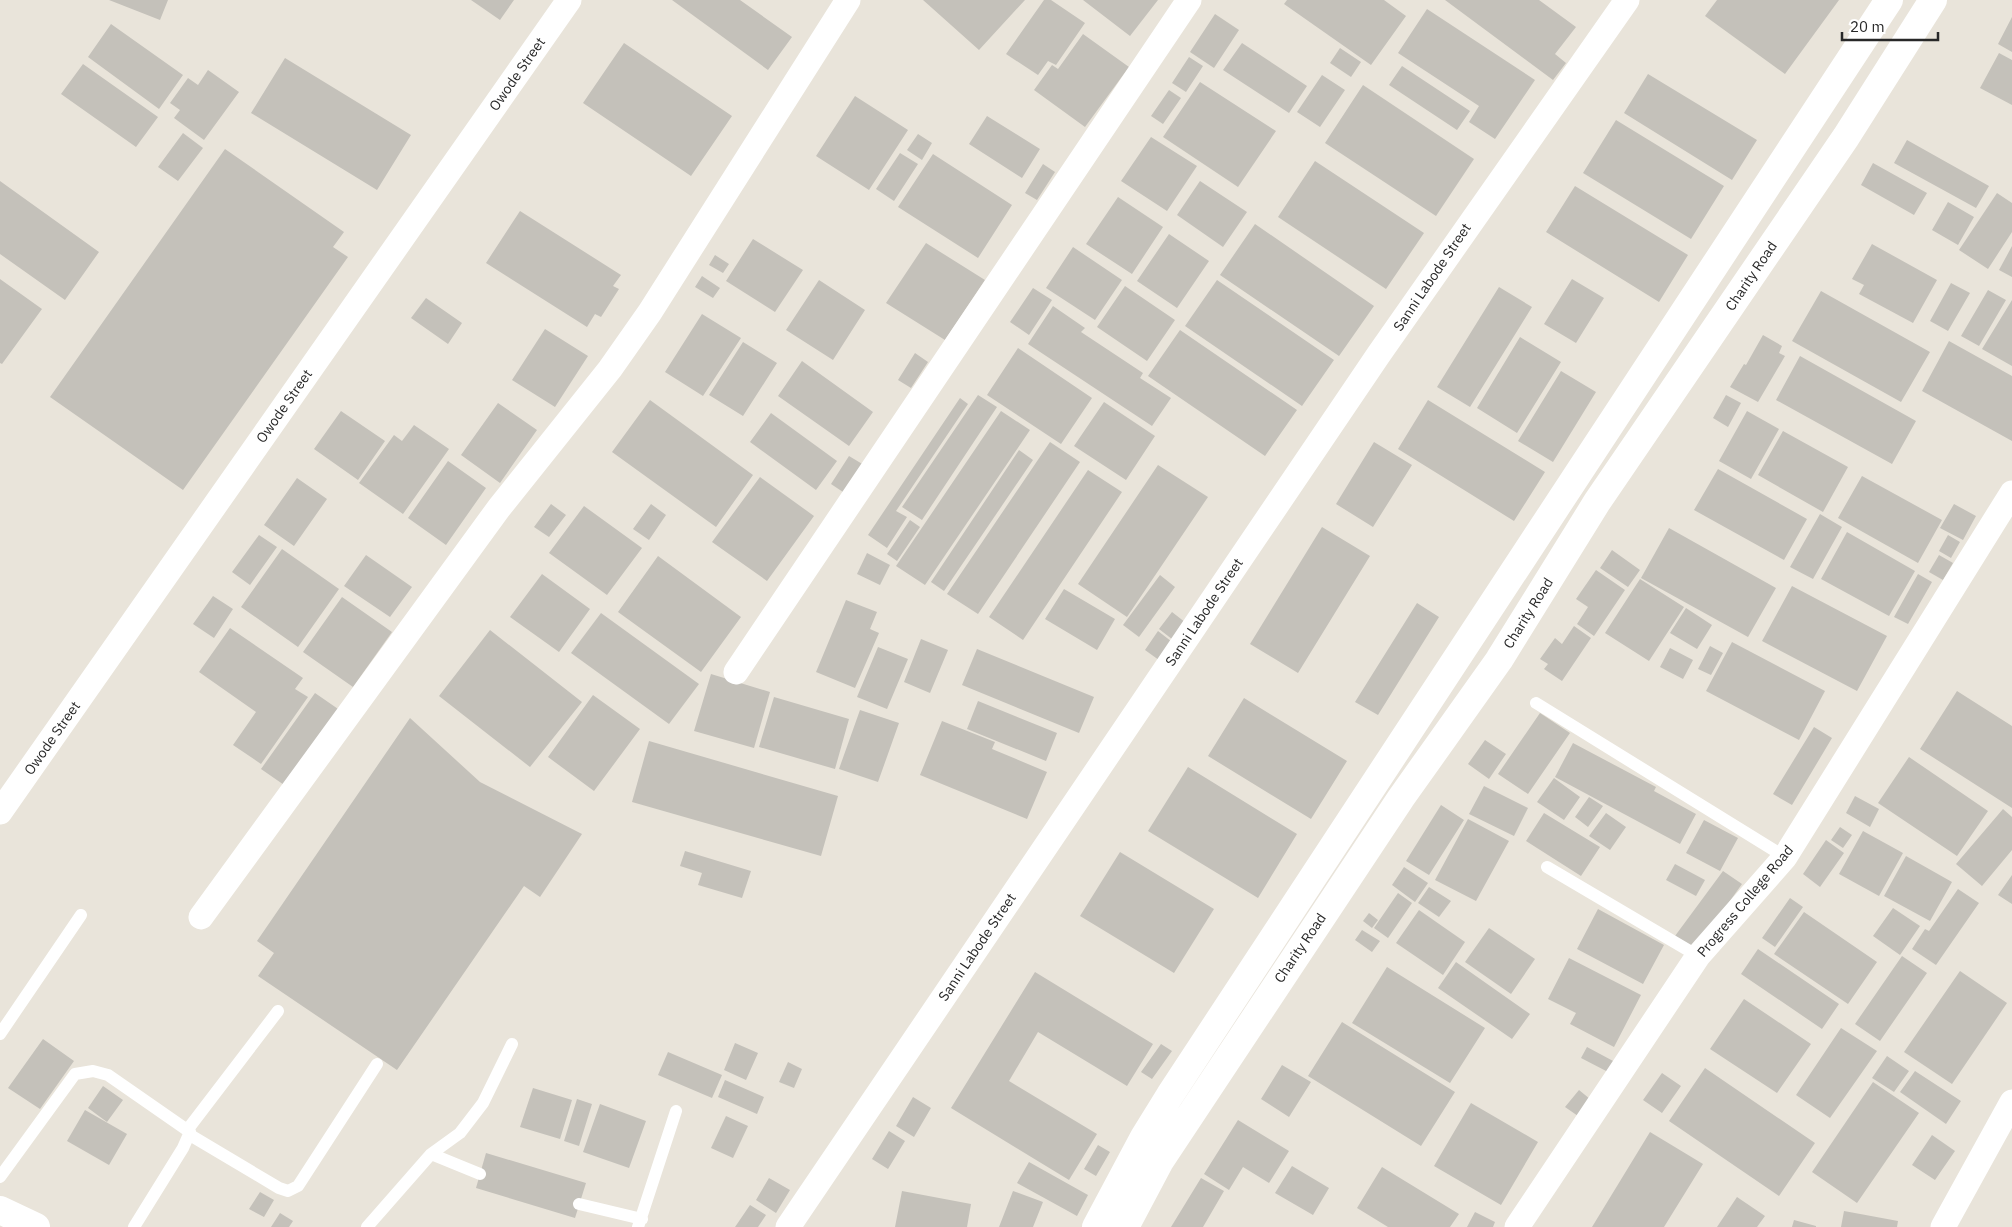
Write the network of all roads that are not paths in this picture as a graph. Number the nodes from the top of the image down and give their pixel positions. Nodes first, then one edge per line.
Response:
1 (569, 0) edge
2 (848, 0) edge
3 (1189, 0) edge
4 (1627, 0) edge
5 (1888, 0) edge
6 (1932, 0) edge
7 (2012, 493) edge
8 (736, 672) dead end
9 (1536, 703) dead end
10 (0, 812) edge
11 (1784, 857) junction
12 (1547, 867) dead end
13 (81, 915) dead end
14 (201, 917) dead end
15 (1698, 956) junction
16 (278, 1011) dead end
17 (0, 1034) edge
18 (512, 1044) dead end
19 (377, 1064) dead end
20 (2012, 1102) edge
21 (676, 1110) dead end
22 (189, 1132) junction
23 (431, 1154) junction
24 (480, 1174) dead end
25 (0, 1177) edge
26 (579, 1204) dead end
27 (0, 1210) edge
28 (640, 1223) edge
29 (36, 1227) edge
30 (134, 1227) edge
31 (366, 1227) edge
32 (788, 1227) edge
33 (1096, 1227) edge
34 (1125, 1227) edge
35 (1517, 1227) edge
36 (1942, 1227) edge

1 - 10 street, Owode Street
2 - 14 street
3 - 8 street
4 - 32 street, Sanni Labode Street
5 - 33 street, Charity Road
6 - 34 street, Charity Road
7 - 11 street, Progress College Road
9 - 11 lane
11 - 15 street, Progress College Road
12 - 15 lane
13 - 17 lane
15 - 35 street, Progress College Road
16 - 22 lane
18 - 23 lane
19 - 22 lane
20 - 36 street
21 - 28 lane
22 - 25 lane
22 - 30 lane
23 - 24 lane
23 - 31 lane
26 - 28 lane
27 - 29 street

